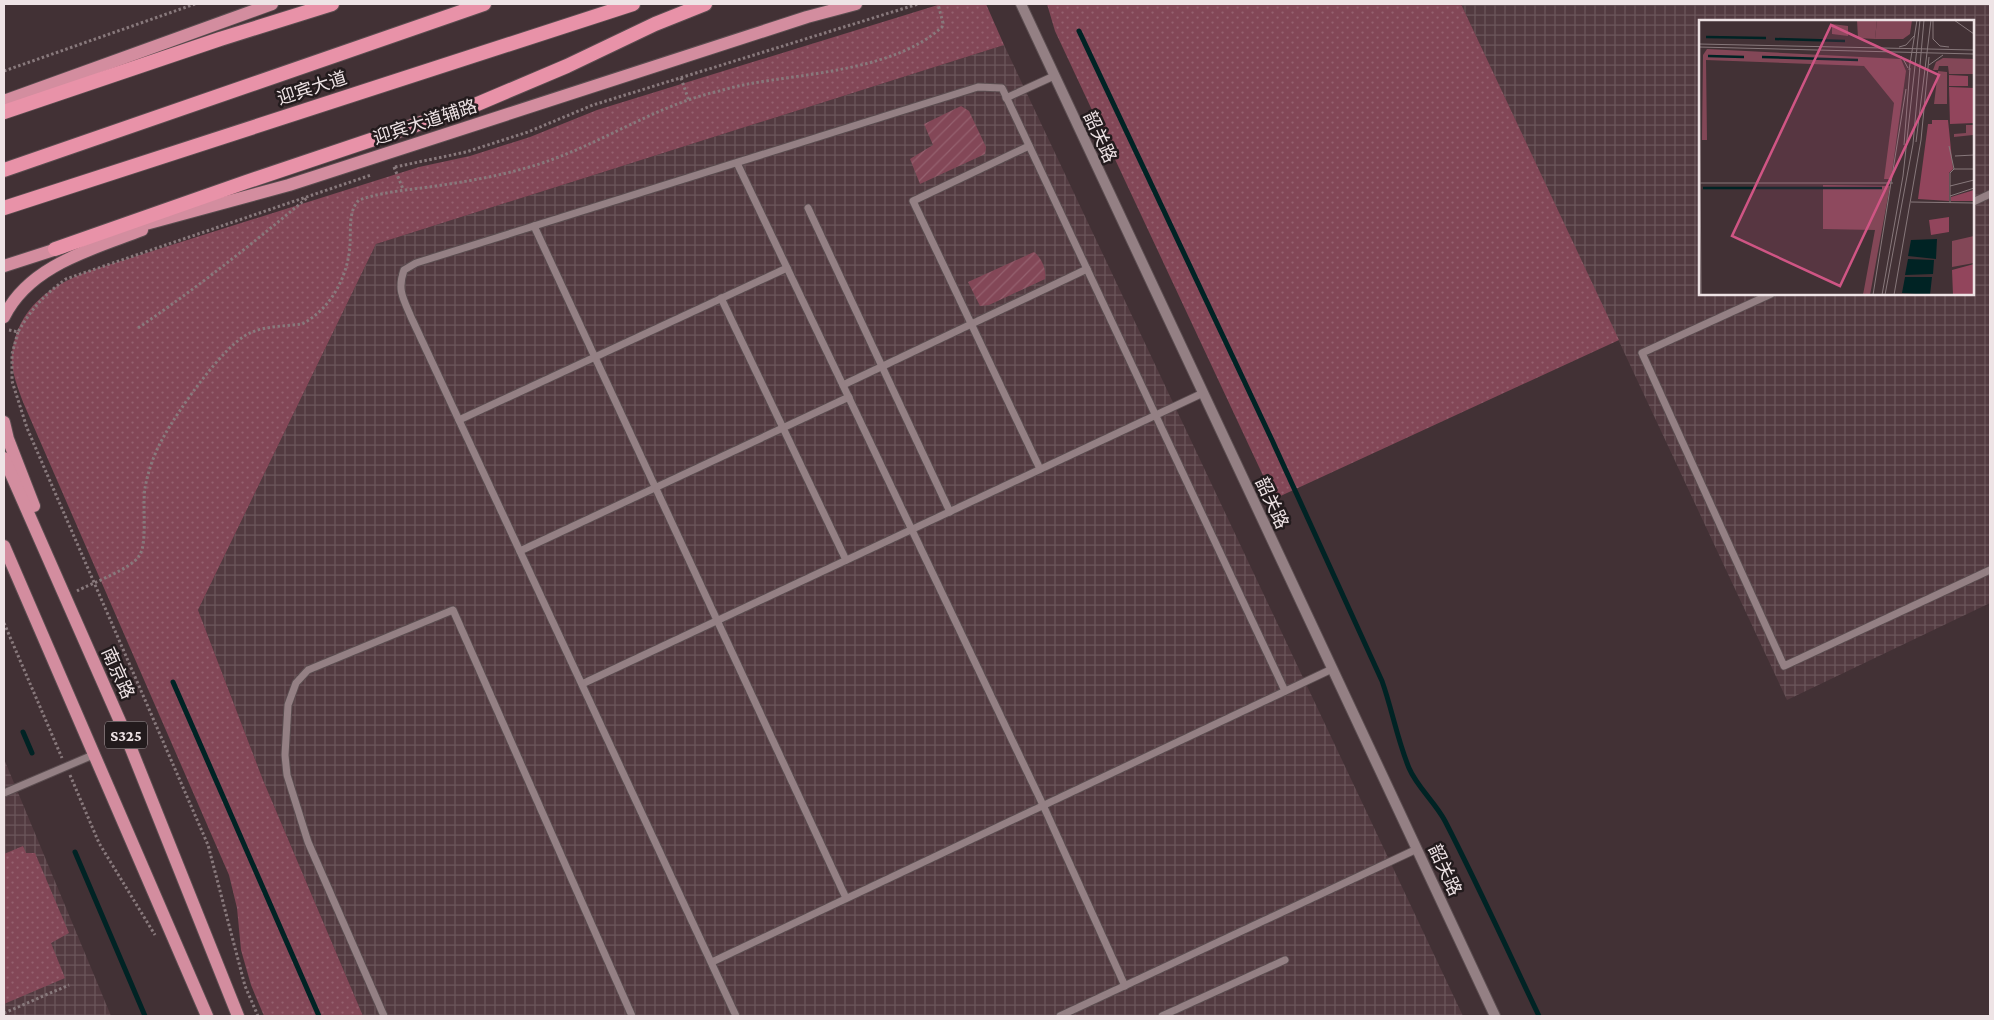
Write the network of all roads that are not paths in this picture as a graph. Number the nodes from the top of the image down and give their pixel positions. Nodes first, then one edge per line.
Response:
1 (272, 4) edge
2 (332, 4) edge
3 (484, 4) edge
4 (632, 4) edge
5 (705, 4) edge
6 (856, 4) edge
7 (1021, 4) edge
8 (78, 74) junction
9 (1054, 76) junction
10 (4, 95) edge
11 (1006, 98) junction
12 (4, 101) edge
13 (4, 112) edge
14 (1029, 146) junction
15 (737, 163) junction
16 (4, 170) edge
17 (1990, 194) edge
18 (1974, 202) edge
19 (4, 208) edge
20 (808, 208) dead end
21 (186, 213) junction
22 (534, 226) junction
23 (55, 249) junction
24 (4, 266) edge
25 (787, 268) junction
26 (1087, 269) junction
27 (1769, 295) edge
28 (721, 298) junction
29 (4, 317) edge
30 (971, 324) junction
31 (596, 356) junction
32 (882, 367) junction
33 (843, 385) junction
34 (1203, 393) junction
35 (849, 397) junction
36 (1156, 415) junction
37 (459, 420) junction
38 (4, 422) edge
39 (783, 428) junction
40 (4, 458) edge
41 (1040, 470) junction
42 (656, 487) junction
43 (950, 512) junction
44 (912, 529) junction
45 (4, 546) edge
46 (520, 551) junction
47 (846, 560) junction
48 (1990, 570) edge
49 (718, 620) junction
50 (1332, 669) junction
51 (582, 684) junction
52 (1285, 691) junction
53 (108, 692) junction
54 (93, 755) junction
55 (4, 793) edge
56 (1043, 805) junction
57 (1417, 850) junction
58 (846, 898) junction
59 (1285, 960) dead end
60 (712, 962) junction
61 (1125, 986) junction
62 (207, 1016) edge
63 (238, 1016) edge
64 (384, 1016) edge
65 (632, 1016) edge
66 (736, 1016) edge
67 (1060, 1016) edge
68 (1162, 1016) edge
69 (1495, 1016) edge

1 - 8 main road
2 - 13 highway
3 - 16 highway, 迎宾大道
4 - 19 highway, 迎宾大道
5 - 23 highway
6 - 21 main road, 迎宾大道辅路
7 - 9 street, 韶关路
8 - 10 main road
8 - 12 main road
9 - 11 lane
9 - 34 street, 韶关路
11 - 14 lane
11 - 15 lane
14 - 26 lane
14 - 30 lane
15 - 22 lane
15 - 25 lane
17 - 18 lane
20 - 32 lane
21 - 23 main road, 迎宾大道辅路
21 - 29 main road
22 - 31 lane
22 - 37 lane
23 - 24 main road, 迎宾大道辅路
25 - 28 lane
25 - 33 lane
26 - 30 lane
26 - 36 lane
27 - 48 lane
28 - 31 lane
28 - 39 lane
30 - 32 lane
30 - 41 lane
31 - 37 lane
31 - 42 lane
32 - 33 lane
32 - 43 lane
33 - 35 lane
34 - 36 lane
34 - 50 street, 韶关路
35 - 39 lane
35 - 44 lane
36 - 41 lane
36 - 52 lane
37 - 46 lane
38 - 53 main road
39 - 42 lane
39 - 47 lane
40 - 53 main road, 南京路 / S325
41 - 43 lane
42 - 46 lane
42 - 49 lane
43 - 44 lane
44 - 47 lane
44 - 56 lane
45 - 54 main road, S325
46 - 51 lane
47 - 49 lane
49 - 51 lane
49 - 58 lane
50 - 52 lane
50 - 57 street, 韶关路
51 - 60 lane
52 - 56 lane
53 - 63 main road, 南京路 / S325
54 - 55 lane
54 - 62 main road, S325
56 - 58 lane
56 - 61 lane
57 - 61 lane
57 - 69 street, 韶关路
58 - 60 lane
59 - 68 lane
60 - 66 lane
61 - 67 lane
64 - 65 lane

